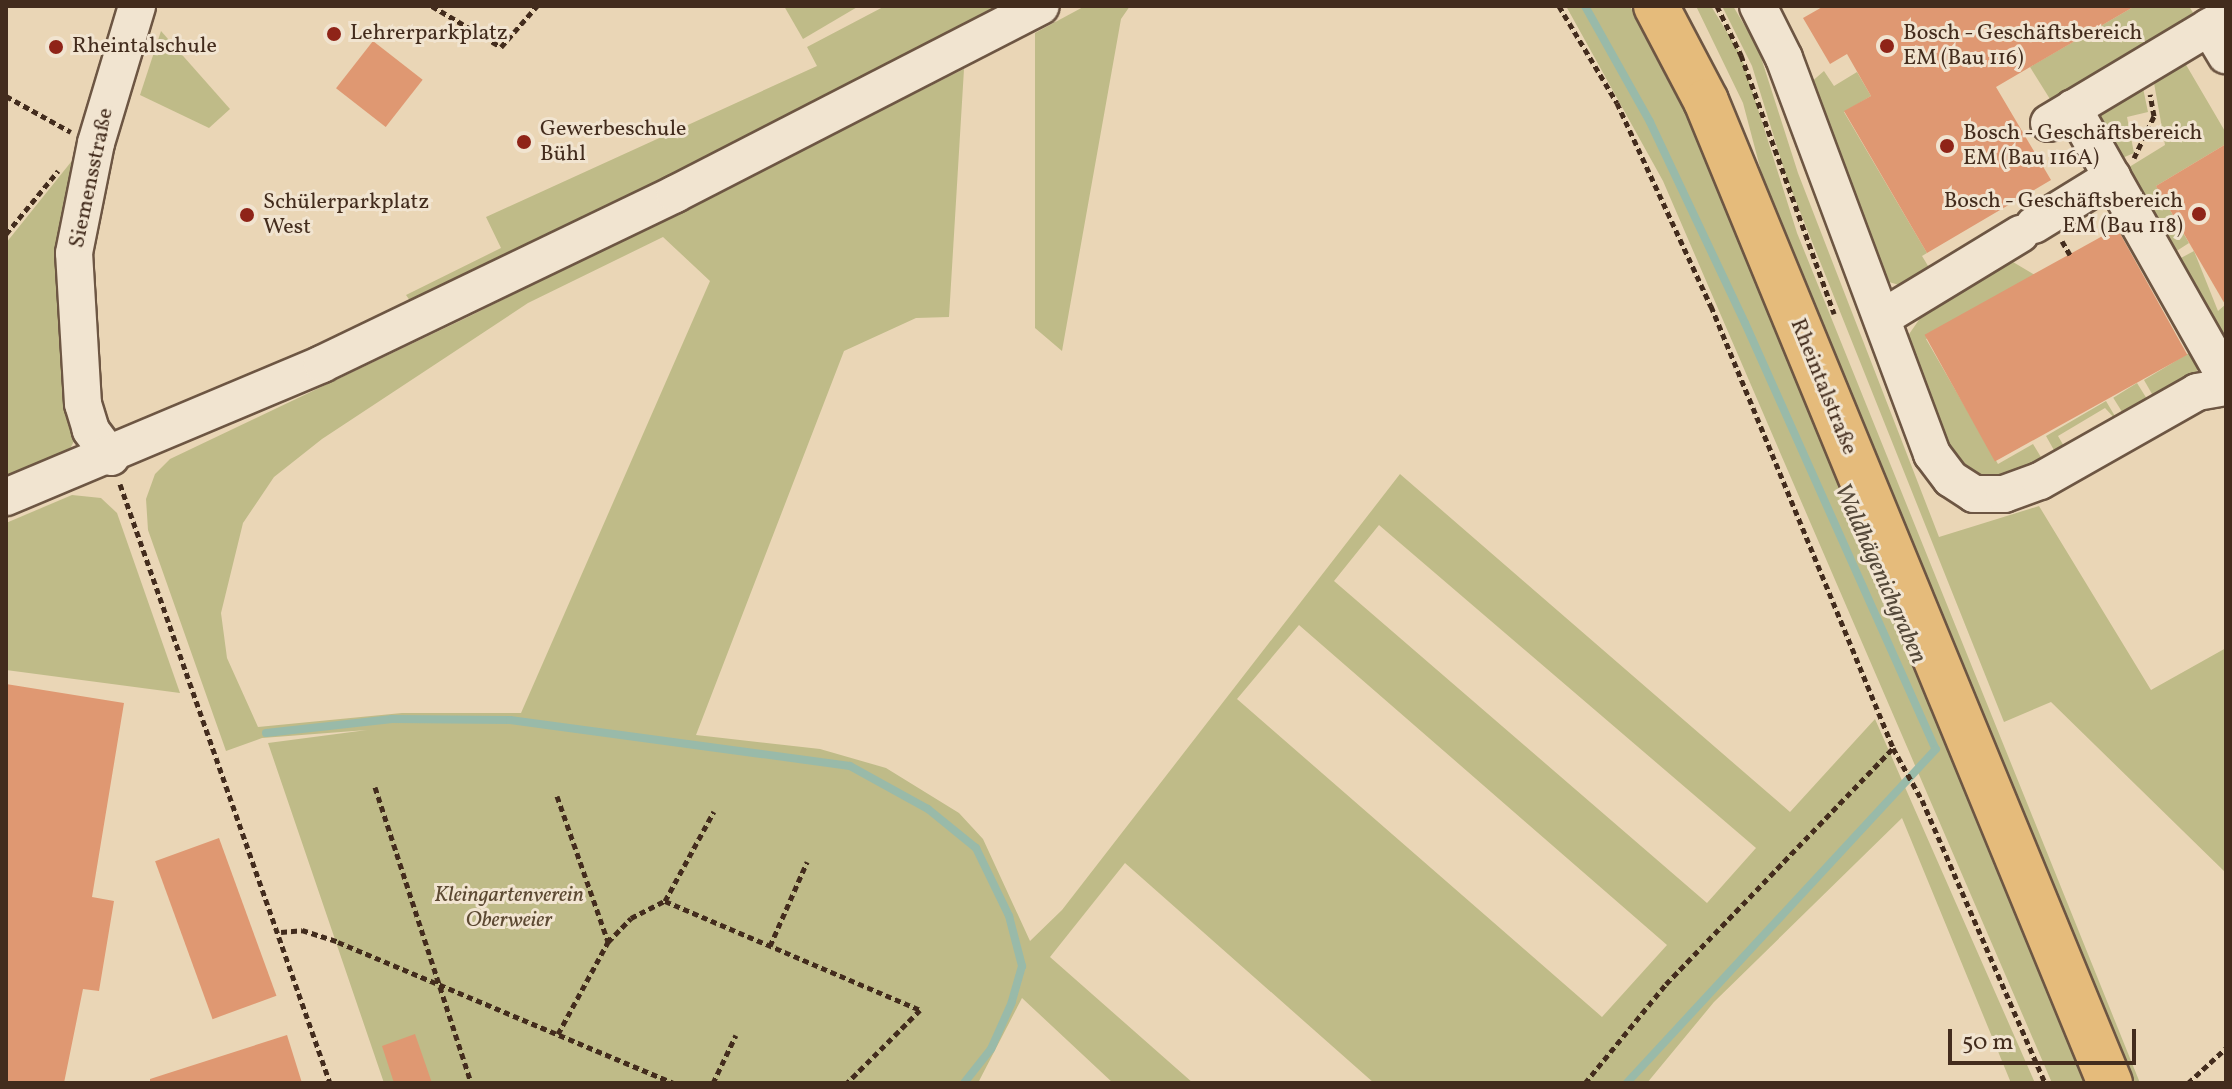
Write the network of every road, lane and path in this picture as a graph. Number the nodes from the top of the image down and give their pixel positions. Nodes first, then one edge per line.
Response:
1 (137, 6) edge
2 (432, 6) edge
3 (537, 6) edge
4 (1041, 6) edge
5 (1559, 6) edge
6 (1656, 6) edge
7 (1758, 6) edge
8 (2220, 33) edge
9 (2144, 66) junction
10 (6, 96) edge
11 (84, 140) dead end
12 (64, 164) dead end
13 (2111, 175) junction
14 (6, 234) edge
15 (1882, 318) junction
16 (2226, 378) edge
17 (2226, 387) edge
18 (111, 457) junction
19 (6, 497) edge
20 (1893, 748) junction
21 (375, 787) dead end
22 (557, 796) dead end
23 (714, 811) dead end
24 (807, 862) dead end
25 (665, 901) junction
26 (281, 932) junction
27 (608, 942) junction
28 (770, 946) junction
29 (443, 984) junction
30 (558, 1034) junction
31 (736, 1035) dead end
32 (2226, 1048) edge
33 (330, 1083) edge
34 (471, 1083) edge
35 (673, 1083) edge
36 (713, 1083) edge
37 (847, 1083) edge
38 (1585, 1083) edge
39 (2045, 1083) edge
40 (2110, 1083) edge
41 (2188, 1083) edge

1 - 18 street, Siemensstraße
2 - 3 path
4 - 18 street
5 - 20 path
6 - 40 main road, Rheintalstraße
7 - 15 street
8 - 9 street
9 - 13 path
9 - 13 street
10 - 11 path
12 - 14 path
13 - 15 street
13 - 16 street
15 - 17 street
18 - 19 street
18 - 26 path
20 - 38 path
20 - 39 path
21 - 29 path
22 - 27 path
23 - 25 path
24 - 28 path
25 - 27 path
25 - 28 path
26 - 29 path
26 - 33 path
27 - 30 path
28 - 37 path
29 - 30 path
29 - 34 path
30 - 35 path
31 - 36 path
32 - 41 path

